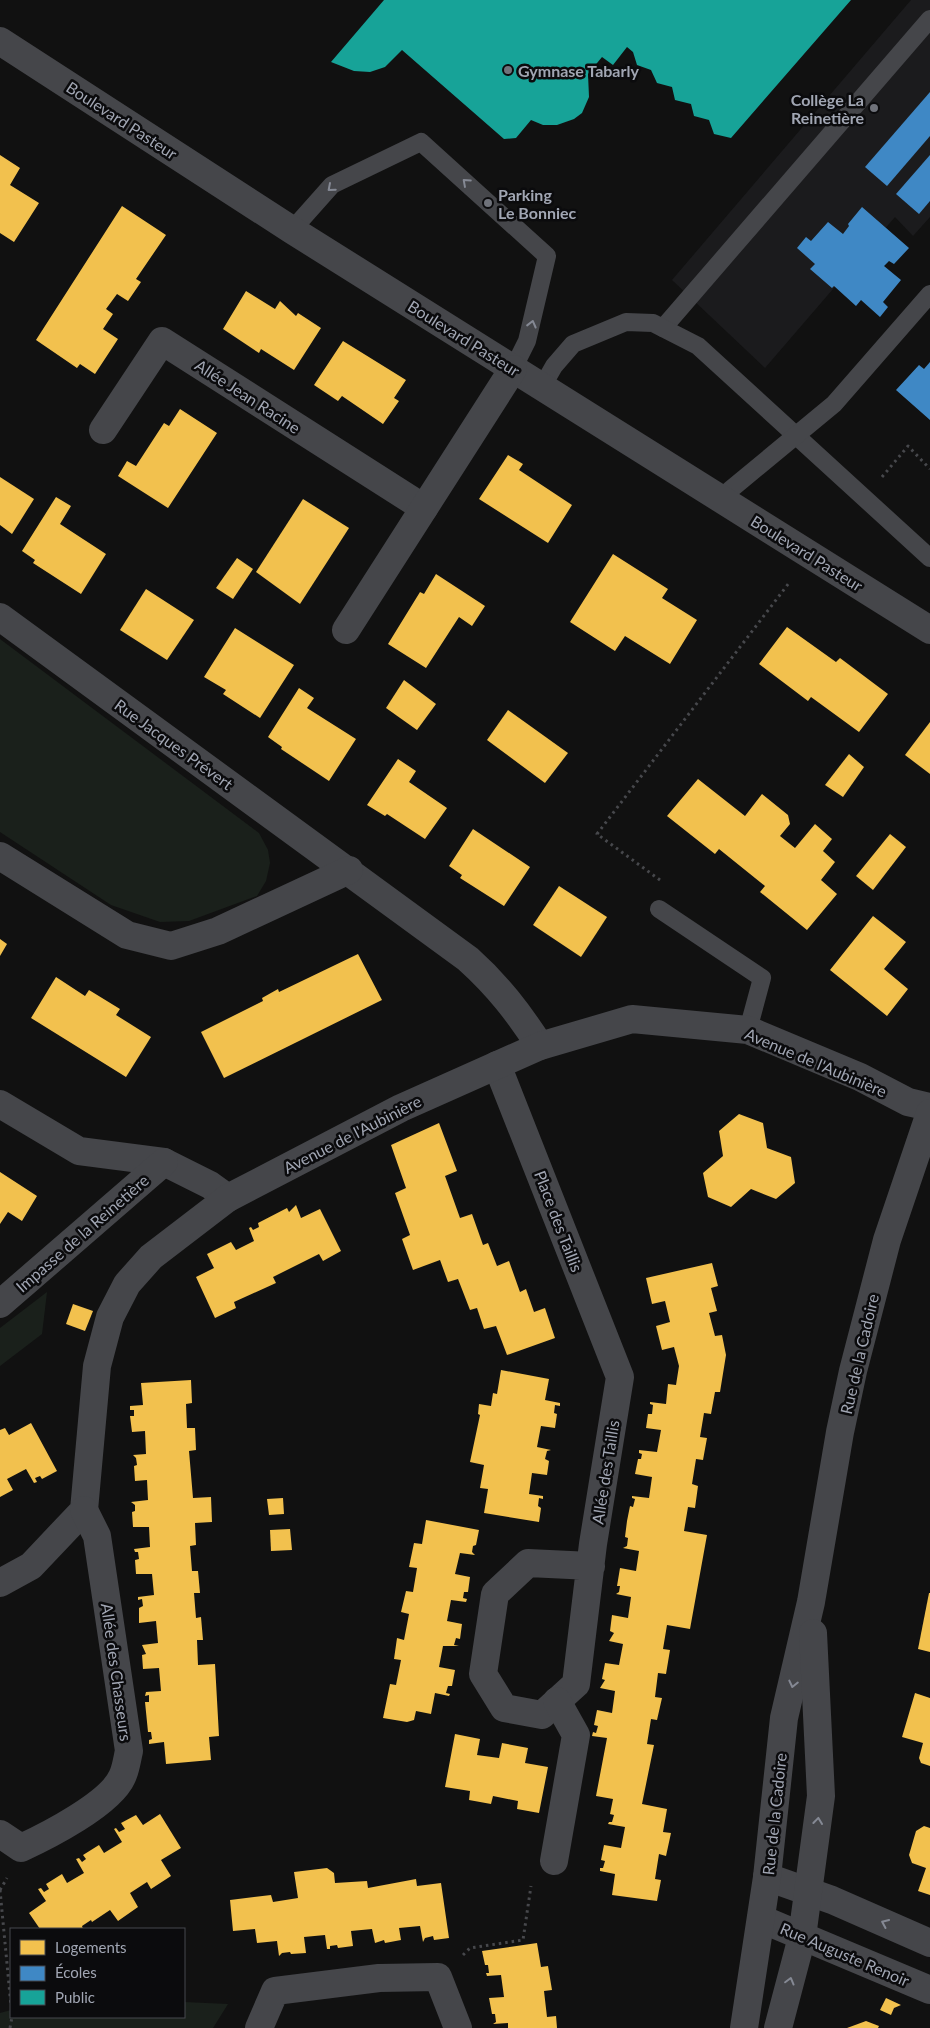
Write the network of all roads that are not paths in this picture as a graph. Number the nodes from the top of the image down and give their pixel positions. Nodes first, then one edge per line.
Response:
1 (930, 19) edge
2 (0, 41) edge
3 (292, 230) junction
4 (930, 294) edge
5 (663, 328) junction
6 (513, 369) junction
7 (542, 387) junction
8 (103, 430) dead end
9 (797, 437) junction
10 (725, 502) junction
11 (424, 508) junction
12 (930, 558) edge
13 (0, 617) edge
14 (346, 630) dead end
15 (930, 630) edge
16 (0, 856) edge
17 (349, 870) junction
18 (658, 909) road end
19 (748, 1030) junction
20 (540, 1046) junction
21 (497, 1065) junction
22 (0, 1104) edge
23 (930, 1107) edge
24 (930, 1113) edge
25 (164, 1162) junction
26 (228, 1198) junction
27 (0, 1304) edge
28 (620, 1377) joint
29 (84, 1510) junction
30 (591, 1566) junction
31 (0, 1583) edge
32 (811, 1602) junction
33 (557, 1701) junction
34 (0, 1834) edge
35 (554, 1861) road end
36 (767, 1877) junction
37 (808, 1893) junction
38 (761, 1919) junction
39 (802, 1937) junction
40 (930, 1943) edge
41 (930, 1990) edge
42 (259, 2028) edge
43 (458, 2028) edge
44 (744, 2028) edge
45 (778, 2028) edge

1 - 5 lane
2 - 3 street, Boulevard Pasteur
3 - 6 street, Boulevard Pasteur
6 -> 3 lane
4 - 9 lane
5 - 7 lane
5 - 9 lane
6 - 7 street, Boulevard Pasteur
6 - 11 street
7 - 10 street, Boulevard Pasteur
8 - 11 street, Allée Jean Racine
9 - 10 lane
9 - 12 lane
10 - 15 street, Boulevard Pasteur
11 - 14 street
13 - 17 street, Rue Jacques Prévert
16 - 17 street
17 - 20 street, Rue Jacques Prévert
18 - 19 lane
19 - 20 street, Avenue de l'Aubinière
19 - 23 street, Avenue de l'Aubinière
20 - 21 street, Avenue de l'Aubinière
21 - 26 street, Avenue de l'Aubinière
21 - 28 street, Place des Taillis
22 - 25 street
24 - 32 street, Rue de la Cadoire
25 - 26 street
25 - 27 street, Impasse de la Reinetière
26 - 29 street, Avenue de l'Aubinière
28 - 30 street, Allée des Taillis
29 - 31 street
29 - 34 street, Allée des Chasseurs
30 - 33 street, Allée des Taillis
30 - 33 street, Allée des Taillis
32 -> 36 street, Rue de la Cadoire
37 -> 32 street, Rue de la Cadoire
33 - 35 street
36 - 37 street
36 - 38 street, Rue de la Cadoire
37 - 39 street, Rue de la Cadoire
40 -> 37 street
38 - 39 street, Rue Auguste Renoir
38 - 44 street, Rue de la Cadoire
39 - 41 street, Rue Auguste Renoir
45 -> 39 street, Rue de la Cadoire
42 - 43 street

